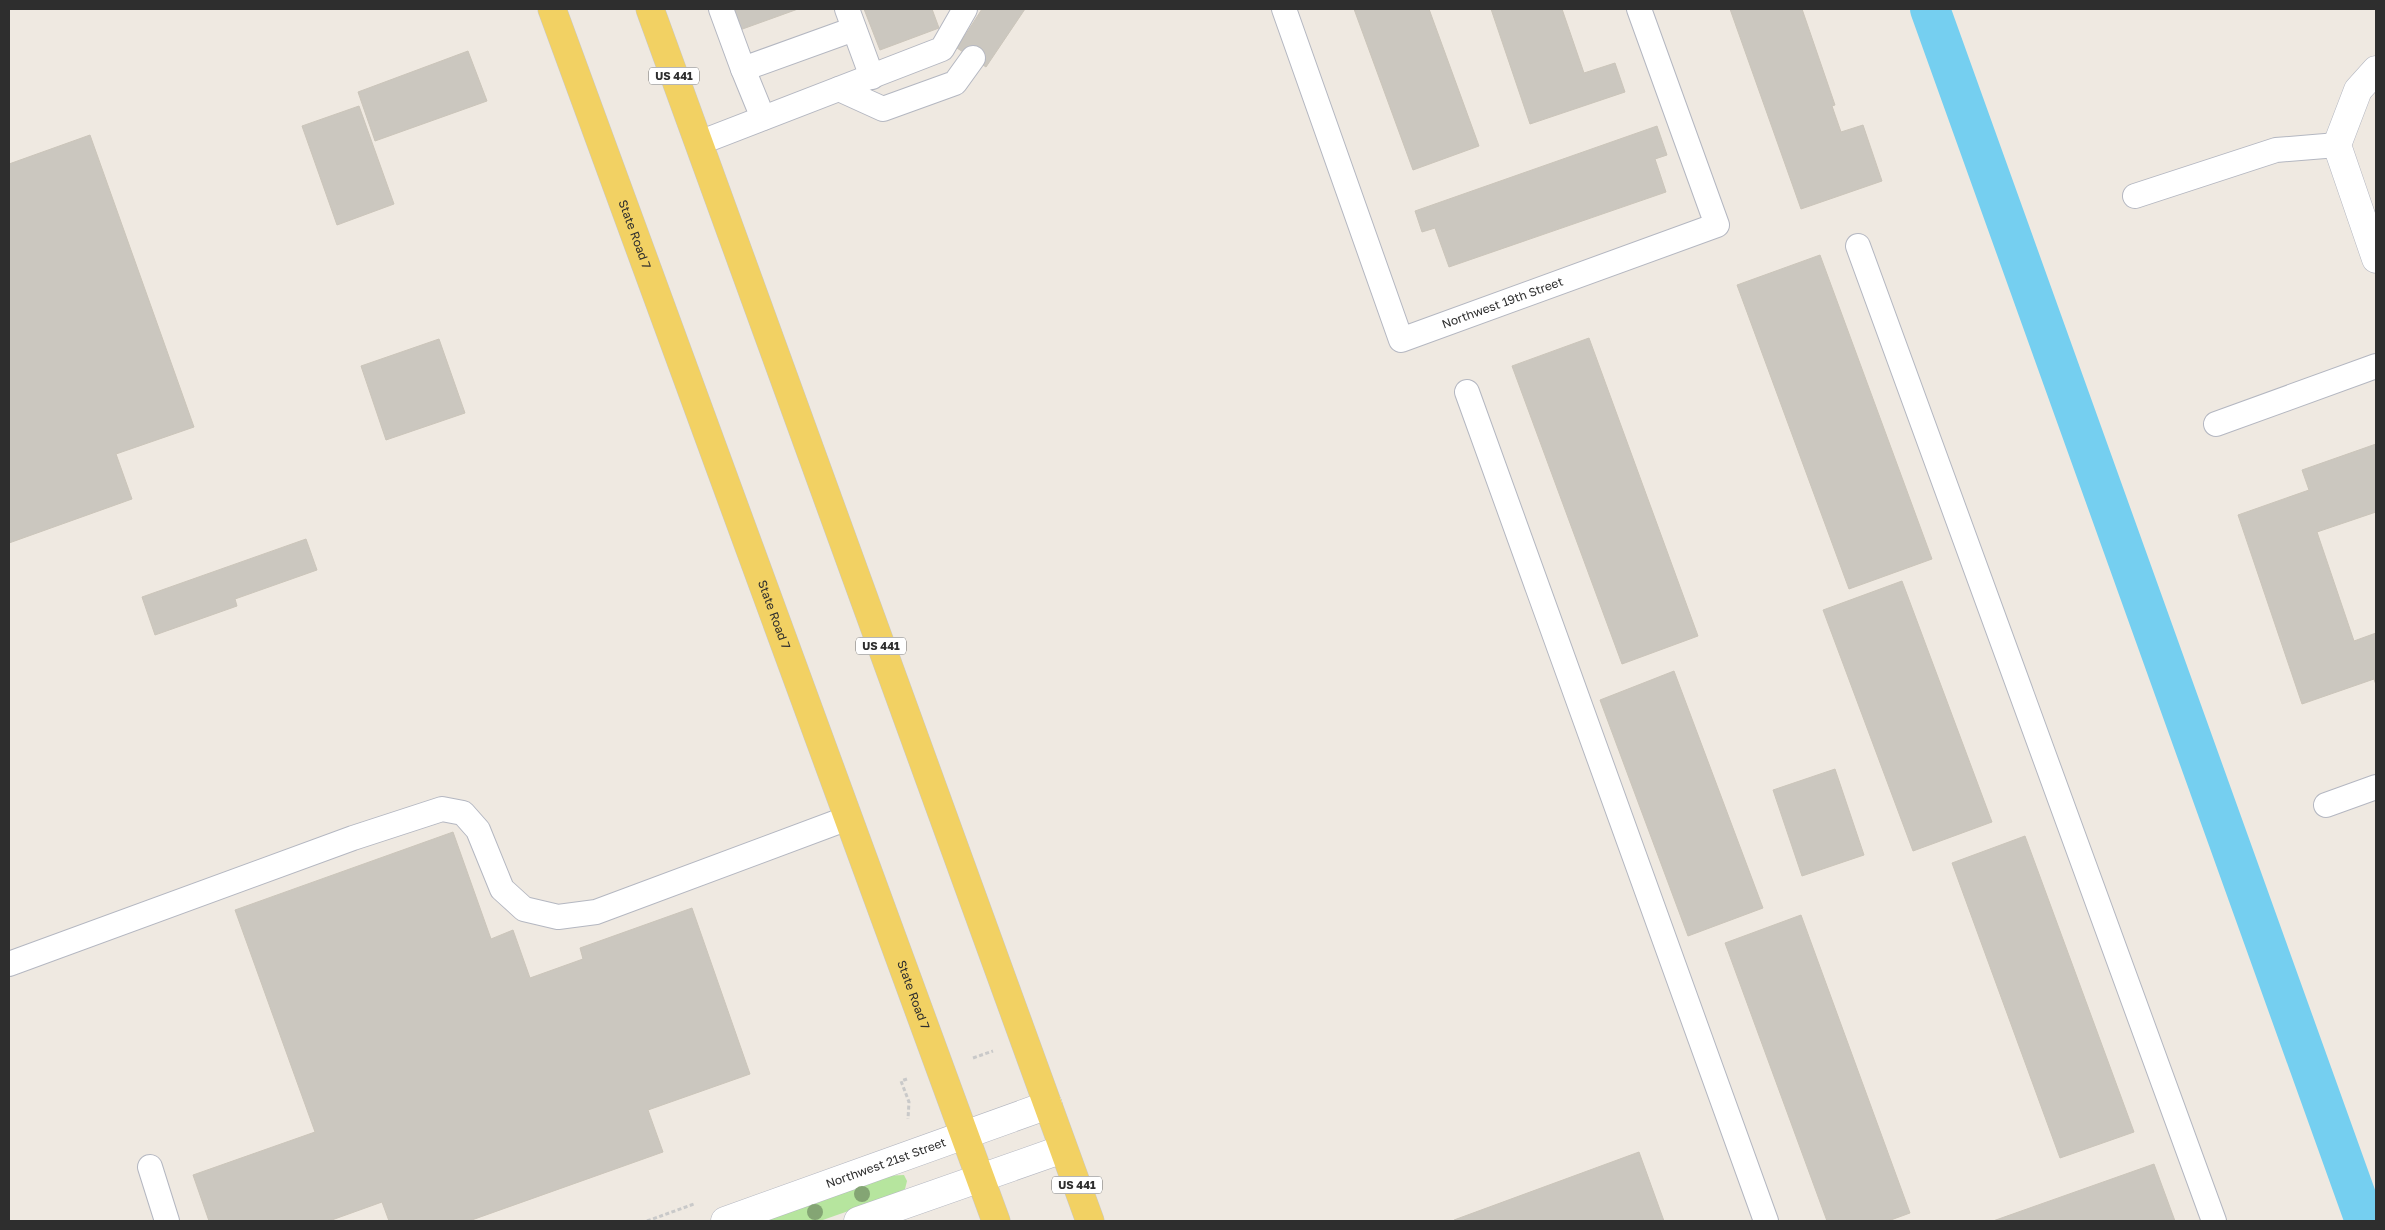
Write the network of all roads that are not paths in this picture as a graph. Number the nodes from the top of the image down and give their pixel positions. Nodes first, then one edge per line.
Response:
1 (552, 9) edge
2 (650, 9) edge
3 (721, 9) edge
4 (965, 9) edge
5 (1284, 9) edge
6 (1639, 9) edge
7 (851, 19) edge
8 (973, 58) dead end
9 (743, 69) junction
10 (2376, 70) edge
11 (872, 77) junction
12 (838, 90) junction
13 (763, 118) junction
14 (699, 143) junction
15 (2337, 145) junction
16 (2135, 196) dead end
17 (1858, 246) dead end
18 (2376, 259) edge
19 (2376, 366) edge
20 (1467, 392) dead end
21 (2216, 424) dead end
22 (2376, 787) edge
23 (2326, 805) dead end
24 (848, 818) junction
25 (9, 964) edge
26 (1048, 1104) junction
27 (964, 1134) junction
28 (1063, 1149) junction
29 (150, 1167) dead end
30 (980, 1178) junction
31 (167, 1221) edge
32 (725, 1221) edge
33 (858, 1221) edge
34 (996, 1221) edge
35 (1090, 1221) edge
36 (1766, 1221) edge
37 (2214, 1221) edge

1 - 24 main road, State Road 7
2 - 14 main road, US 441
3 - 9 lane
4 - 11 lane
5 - 6 lane, Northwest 19th Street
7 - 9 lane
7 - 11 lane
8 - 12 lane
9 - 13 lane
10 - 15 street
11 - 12 lane
12 - 13 lane
13 - 14 lane
14 - 26 main road, US 441
15 - 16 lane
15 - 18 street
17 - 37 lane
19 - 21 lane
20 - 36 lane
22 - 23 lane
24 - 25 lane
24 - 27 main road, State Road 7
26 - 27 street, Northwest 21st Street
26 - 28 main road, US 441
27 - 30 main road, State Road 7
27 - 32 street, Northwest 21st Street
28 - 30 street
28 - 35 main road, US 441
29 - 31 lane
30 - 33 street
30 - 34 main road, State Road 7

